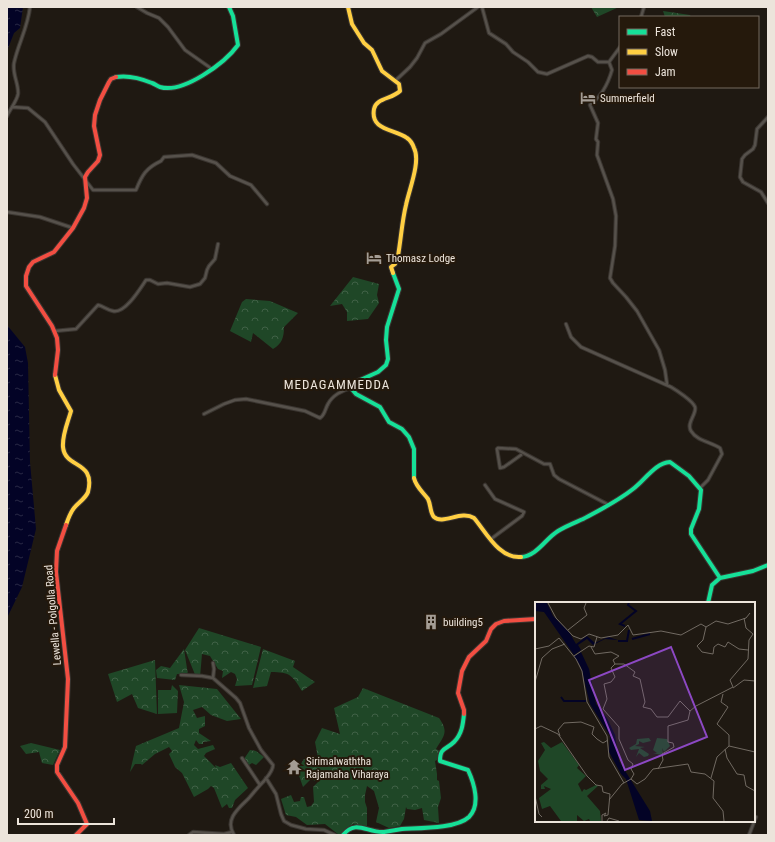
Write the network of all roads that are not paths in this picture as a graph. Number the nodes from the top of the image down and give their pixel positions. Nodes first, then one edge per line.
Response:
1 (30, 7) edge
2 (137, 7) edge
3 (229, 7) edge
4 (348, 7) edge
5 (478, 7) edge
6 (482, 7) edge
7 (619, 48) edge
8 (609, 62) junction
9 (212, 69) junction
10 (395, 81) junction
11 (12, 107) junction
12 (7, 116) edge
13 (768, 117) edge
14 (85, 178) junction
15 (768, 203) edge
16 (267, 204) dead end
17 (7, 212) edge
18 (73, 228) junction
19 (218, 244) dead end
20 (566, 324) dead end
21 (55, 331) junction
22 (667, 384) junction
23 (351, 388) junction
24 (204, 414) dead end
25 (521, 455) dead end
26 (485, 485) dead end
27 (700, 488) junction
28 (609, 506) junction
29 (491, 539) junction
30 (768, 565) edge
31 (720, 578) junction
32 (708, 602) edge
33 (535, 619) edge
34 (213, 663) dead end
35 (180, 675) dead end
36 (213, 678) junction
37 (242, 758) dead end
38 (266, 778) junction
39 (260, 785) junction
40 (754, 822) edge
41 (233, 833) edge
42 (76, 835) edge
43 (189, 835) edge
44 (335, 835) edge
45 (343, 835) edge
46 (749, 835) edge

1 - 11 street
2 - 9 street
3 - 9 street
4 - 10 street
5 - 10 street
6 - 8 street
7 - 8 street
8 - 22 street
9 - 14 street
10 - 23 street
11 - 12 street
11 - 14 street
13 - 15 street
14 - 16 street
14 - 18 street, Lewella - Polgolla Road
17 - 18 street
18 - 21 street, Lewella - Polgolla Road
19 - 21 street
20 - 22 street
21 - 42 street, Lewella - Polgolla Road
22 - 27 street
23 - 24 street
23 - 29 street
25 - 28 street
26 - 29 street
27 - 28 street
27 - 31 street
28 - 29 street
30 - 31 street
31 - 32 street
33 - 45 street
34 - 36 street
35 - 36 street
36 - 38 street
37 - 39 street
38 - 39 street
38 - 44 street
39 - 41 street
40 - 46 street
41 - 43 street

